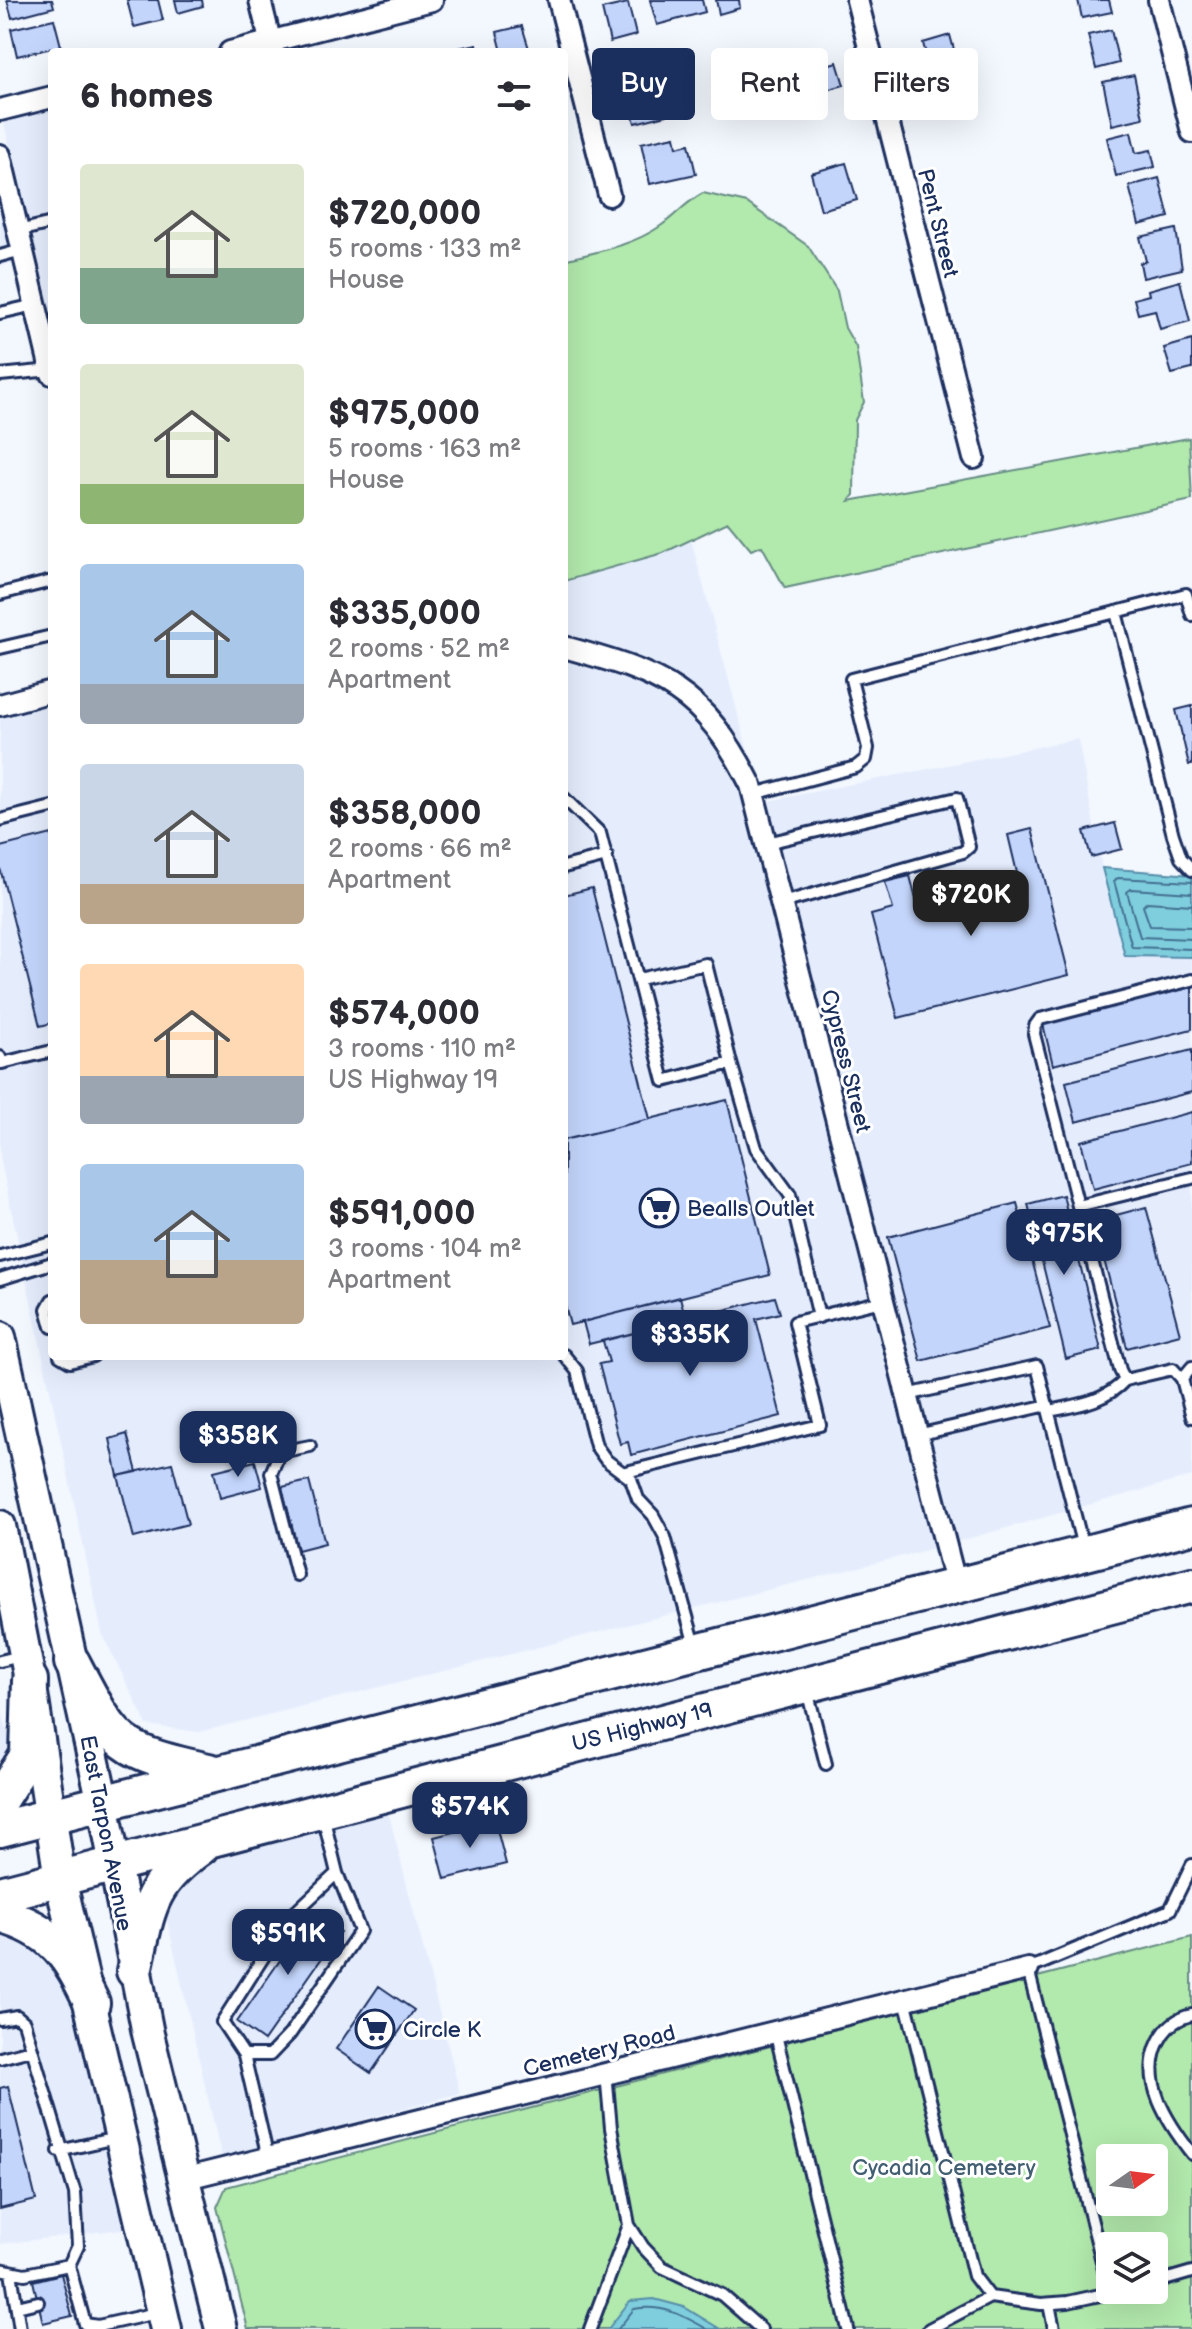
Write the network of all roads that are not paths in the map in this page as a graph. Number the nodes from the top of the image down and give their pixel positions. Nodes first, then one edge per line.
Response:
1 (260, 0) edge
2 (432, 0) edge
3 (559, 0) edge
4 (857, 0) edge
5 (1159, 0) edge
6 (272, 47) edge
7 (48, 98) edge
8 (0, 110) edge
9 (1192, 132) edge
10 (0, 155) edge
11 (609, 195) dead end
12 (48, 225) edge
13 (20, 240) junction
14 (0, 256) edge
15 (35, 305) junction
16 (0, 313) edge
17 (48, 356) edge
18 (48, 372) edge
19 (0, 375) edge
20 (974, 458) dead end
21 (48, 582) edge
22 (0, 594) edge
23 (1116, 612) junction
24 (1192, 615) edge
25 (48, 637) edge
26 (0, 648) edge
27 (568, 648) edge
28 (48, 692) edge
29 (0, 705) edge
30 (754, 794) junction
31 (568, 802) edge
32 (48, 808) edge
33 (0, 820) edge
34 (767, 843) junction
35 (607, 856) junction
36 (568, 866) edge
37 (1192, 870) edge
38 (782, 903) junction
39 (639, 979) junction
40 (1192, 980) edge
41 (48, 1052) edge
42 (0, 1057) edge
43 (731, 1063) junction
44 (1192, 1178) edge
45 (1078, 1206) junction
46 (48, 1244) edge
47 (0, 1256) edge
48 (48, 1264) edge
49 (0, 1279) edge
50 (882, 1301) junction
51 (819, 1317) junction
52 (0, 1337) edge
53 (568, 1360) edge
54 (1192, 1367) edge
55 (1182, 1379) junction
56 (1125, 1380) junction
57 (907, 1395) junction
58 (1049, 1408) junction
59 (1192, 1417) edge
60 (917, 1435) junction
61 (310, 1446) dead end
62 (626, 1472) junction
63 (1192, 1526) edge
64 (1, 1537) edge
65 (1084, 1553) junction
66 (297, 1575) dead end
67 (1192, 1585) edge
68 (956, 1586) junction
69 (6, 1594) edge
70 (697, 1651) junction
71 (72, 1662) junction
72 (18, 1665) edge
73 (806, 1684) junction
74 (826, 1764) dead end
75 (217, 1773) junction
76 (0, 1799) edge
77 (103, 1803) junction
78 (321, 1809) junction
79 (52, 1817) junction
80 (0, 1829) edge
81 (212, 1839) junction
82 (1192, 1865) edge
83 (114, 1866) junction
84 (337, 1873) junction
85 (60, 1879) junction
86 (0, 1894) edge
87 (0, 1915) edge
88 (1028, 1969) junction
89 (134, 1971) junction
90 (895, 1996) junction
91 (92, 2003) junction
92 (1192, 2015) edge
93 (0, 2019) edge
94 (775, 2031) junction
95 (31, 2050) junction
96 (244, 2055) junction
97 (0, 2058) edge
98 (606, 2073) junction
99 (122, 2136) junction
100 (59, 2151) junction
101 (1192, 2154) edge
102 (268, 2158) junction
103 (183, 2179) junction
104 (629, 2225) junction
105 (1096, 2238) edge
106 (69, 2265) junction
107 (6, 2270) edge
108 (1192, 2272) edge
109 (1168, 2279) edge
110 (1096, 2296) edge
111 (990, 2297) junction
112 (38, 2302) dead end
113 (1049, 2304) junction
114 (17, 2307) junction
115 (164, 2321) edge
116 (81, 2326) edge
117 (20, 2329) edge
118 (221, 2329) edge
119 (590, 2329) edge
120 (761, 2329) edge
121 (848, 2329) edge
122 (929, 2329) edge
123 (1054, 2329) edge

1 - 6 street
2 - 6 street
3 - 11 street
4 - 20 street, Pent Street
5 - 9 street
7 - 8 street
10 - 13 street
12 - 13 lane
13 - 14 lane
13 - 15 street
15 - 16 lane
15 - 17 street
18 - 19 lane
21 - 22 lane
23 - 24 lane
23 - 30 lane
23 - 37 lane
25 - 26 lane
27 - 30 street, Cypress Street
28 - 29 street
30 - 34 street, Cypress Street
31 - 35 lane
32 - 33 lane
34 - 38 street, Cypress Street
34 - 38 lane
35 - 36 lane
35 - 39 lane
38 - 50 street, Cypress Street
39 - 43 lane
39 - 43 lane
40 - 45 lane
41 - 42 lane
43 - 51 lane
44 - 45 lane
45 - 56 lane
46 - 47 lane
48 - 49 lane
50 - 51 lane
50 - 57 street, Cypress Street
51 - 62 lane
52 - 71 main road, East Tarpon Avenue
53 - 62 lane
54 - 55 lane
55 - 56 lane
55 - 59 lane
56 - 58 lane
57 - 58 lane
57 - 60 street, Cypress Street
58 - 60 lane
58 - 65 lane
60 - 68 street, Cypress Street
61 - 66 lane
62 - 70 lane
63 - 65 highway
64 - 69 main road
65 - 68 highway
67 - 73 highway, US Highway 19
68 - 70 highway
69 - 72 main road
70 - 75 highway
71 - 75 highway
71 - 77 main road, East Tarpon Avenue
72 - 76 highway
72 - 79 main road
73 - 74 lane
73 - 78 highway, US Highway 19
75 - 77 highway
77 - 79 highway
77 - 83 main road, East Tarpon Avenue
78 - 81 highway, US Highway 19
78 - 84 lane
79 - 80 highway
79 - 85 main road
81 - 83 highway, US Highway 19
81 - 89 highway
82 - 88 lane
83 - 85 highway, US Highway 19
83 - 89 main road, East Tarpon Avenue
84 - 96 lane
84 - 96 lane
85 - 86 highway, US Highway 19
85 - 91 main road
87 - 91 highway
88 - 90 street, Cemetery Road
88 - 105 lane
89 - 103 main road, East Tarpon Avenue
90 - 94 street, Cemetery Road
90 - 111 lane
91 - 99 main road
92 - 101 lane
93 - 95 lane
94 - 98 street, Cemetery Road
94 - 121 lane
95 - 97 lane
95 - 100 lane
96 - 102 lane
98 - 102 street, Cemetery Road
98 - 104 lane
99 - 100 lane
99 - 115 main road
100 - 106 lane
102 - 103 street, Cemetery Road
103 - 118 main road, East Tarpon Avenue
104 - 119 lane
104 - 120 lane
106 - 107 lane
106 - 116 lane
107 - 114 lane
108 - 109 lane
110 - 113 lane
111 - 113 lane
111 - 122 lane
112 - 114 lane
113 - 123 lane
114 - 117 lane
115 - 116 lane

